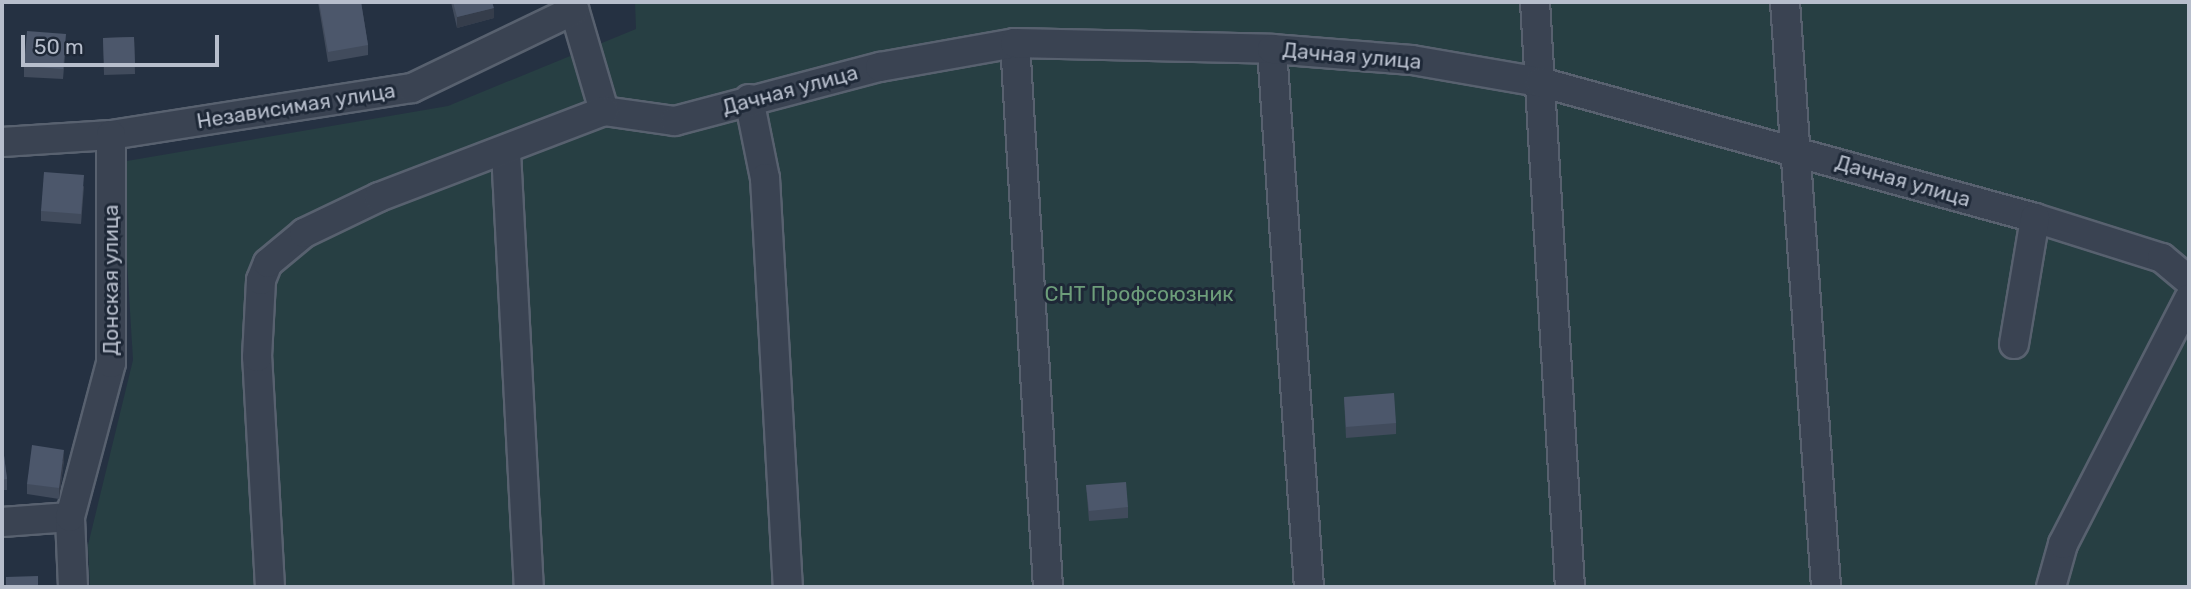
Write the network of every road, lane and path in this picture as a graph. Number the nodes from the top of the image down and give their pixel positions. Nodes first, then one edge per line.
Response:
1 (1535, 2) edge
2 (1785, 2) edge
3 (573, 6) edge
4 (1014, 43) junction
5 (1272, 49) junction
6 (1540, 82) junction
7 (749, 99) junction
8 (604, 111) junction
9 (111, 135) junction
10 (2, 142) edge
11 (1795, 150) junction
12 (506, 152) junction
13 (2035, 218) junction
14 (2189, 281) edge
15 (2189, 299) edge
16 (2014, 344) dead end
17 (70, 517) junction
18 (2, 522) edge
19 (74, 587) edge
20 (270, 587) edge
21 (530, 587) edge
22 (788, 587) edge
23 (1048, 587) edge
24 (1309, 587) edge
25 (1570, 587) edge
26 (1826, 587) edge
27 (2051, 587) edge

1 - 6 street
2 - 11 street
3 - 8 street
3 - 9 street, Независимая улица
4 - 5 street, Дачная улица
4 - 7 street, Дачная улица
4 - 23 street
5 - 6 street, Дачная улица
5 - 24 street
6 - 11 street, Дачная улица
6 - 25 street
7 - 8 street, Дачная улица
7 - 22 street
8 - 12 street
9 - 10 street, Независимая улица
9 - 17 street, Донская улица
11 - 13 street, Дачная улица
11 - 26 street
12 - 20 street
12 - 21 street
13 - 14 street, Дачная улица
13 - 16 street
15 - 27 street
17 - 18 street
17 - 19 street, Донская улица

